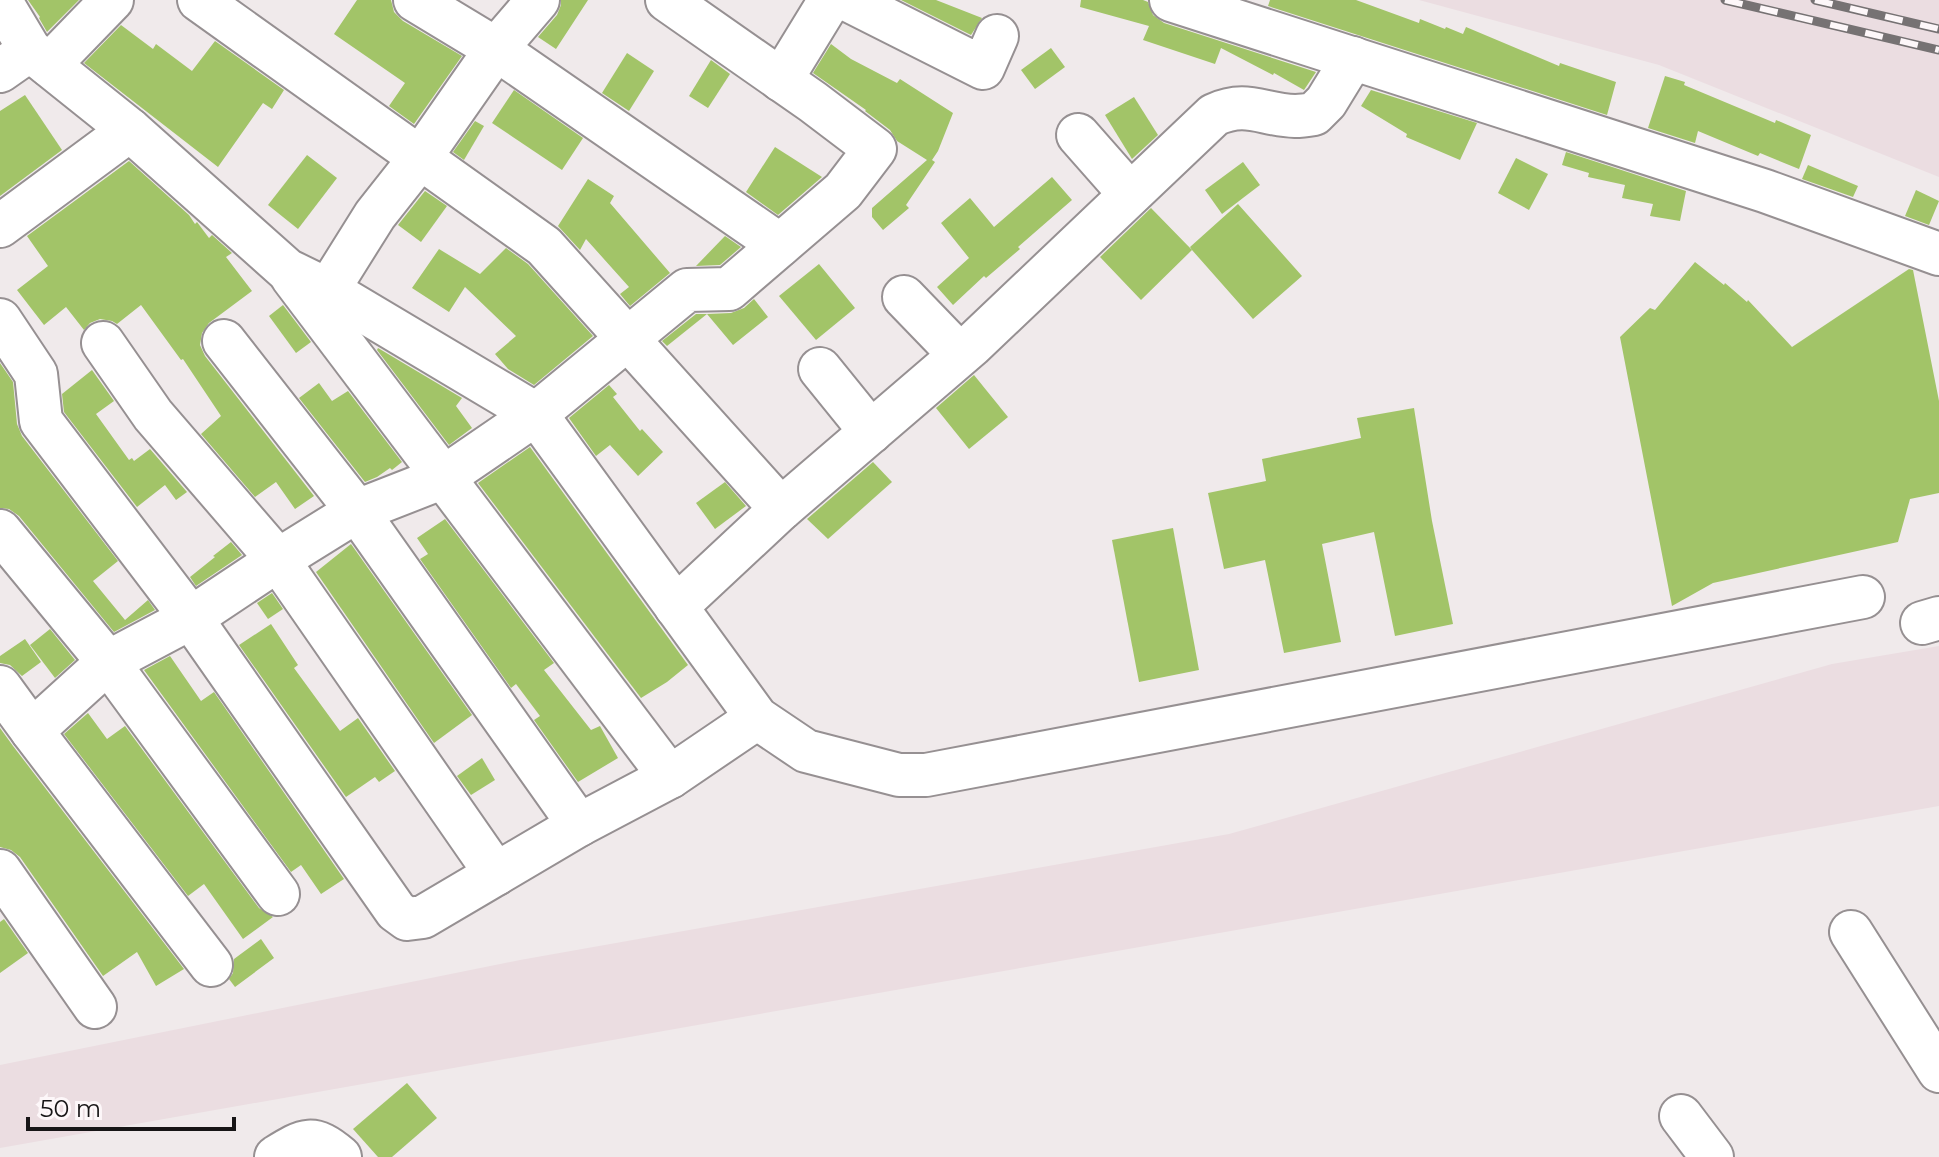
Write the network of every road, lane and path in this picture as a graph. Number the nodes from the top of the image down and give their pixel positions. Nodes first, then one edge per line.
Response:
1 (0, 0) edge
2 (112, 0) edge
3 (199, 0) edge
4 (415, 0) edge
5 (538, 0) edge
6 (667, 0) edge
7 (830, 0) edge
8 (848, 0) edge
9 (1171, 0) edge
10 (997, 36) dead end
11 (496, 49) junction
12 (1353, 58) junction
13 (26, 62) edge
14 (781, 80) junction
15 (130, 130) junction
16 (1078, 135) dead end
17 (420, 158) junction
18 (1130, 194) junction
19 (0, 226) edge
20 (780, 245) junction
21 (1939, 254) edge
22 (287, 270) junction
23 (328, 290) junction
24 (904, 297) dead end
25 (0, 320) edge
26 (627, 337) junction
27 (224, 341) dead end
28 (103, 343) dead end
29 (960, 355) junction
30 (820, 369) dead end
31 (536, 414) junction
32 (871, 432) junction
33 (444, 477) junction
34 (781, 509) junction
35 (357, 511) junction
36 (0, 531) edge
37 (278, 560) junction
38 (1863, 597) dead end
39 (676, 607) junction
40 (191, 618) junction
41 (108, 662) junction
42 (0, 687) edge
43 (757, 718) junction
44 (32, 731) junction
45 (670, 777) junction
46 (579, 825) junction
47 (0, 871) edge
48 (496, 874) junction
49 (278, 894) dead end
50 (1851, 932) dead end
51 (211, 965) dead end
52 (95, 1007) dead end
53 (1939, 1071) edge
54 (1681, 1116) dead end
55 (276, 1157) edge
56 (340, 1157) edge
57 (1712, 1157) edge

1 - 13 street
2 - 13 street
3 - 17 street
4 - 11 street
5 - 11 street
6 - 14 street
7 - 14 street
8 - 10 street
9 - 12 street
11 - 17 street
11 - 20 street
12 - 18 street
12 - 21 street
13 - 15 street
14 - 20 street
15 - 19 street
15 - 22 street
16 - 18 street
17 - 23 street
17 - 26 street
18 - 29 street
20 - 26 street
22 - 23 street
22 - 33 street
23 - 31 street
24 - 29 street
25 - 40 street
26 - 31 street
26 - 34 street
27 - 35 street
28 - 37 street
29 - 32 street
30 - 32 street
31 - 33 street
31 - 39 street
32 - 34 street
33 - 35 street
33 - 45 street
34 - 39 street
35 - 37 street
35 - 46 street
36 - 41 street
37 - 40 street
37 - 48 street
38 - 43 street
39 - 43 street
40 - 41 street
40 - 48 street
41 - 44 street
41 - 49 street
42 - 44 street
43 - 45 street
44 - 51 street
45 - 46 street
46 - 48 street
47 - 52 street
50 - 53 street
54 - 57 street
55 - 56 street

